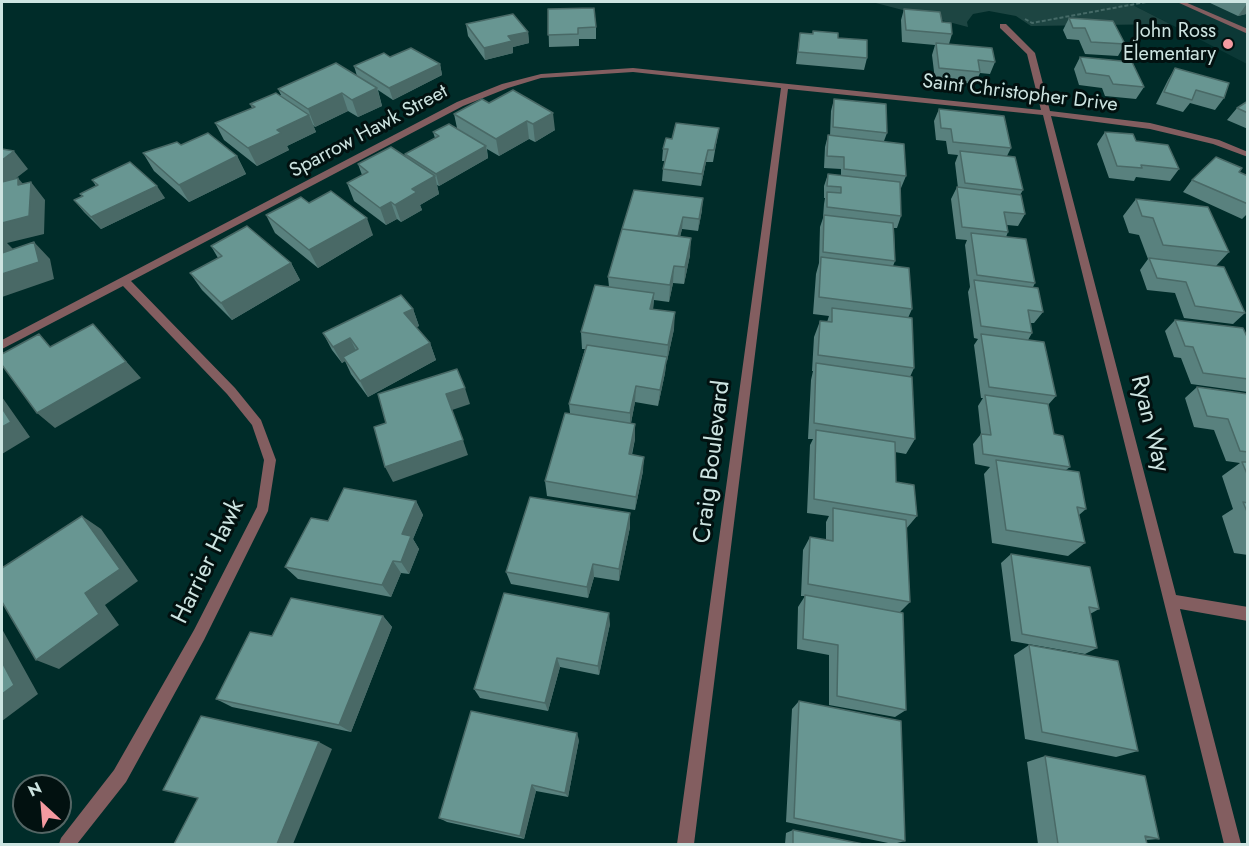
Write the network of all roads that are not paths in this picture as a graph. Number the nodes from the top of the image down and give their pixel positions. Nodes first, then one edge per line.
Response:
1 (1180, 2) edge
2 (1003, 26) dead end
3 (1248, 32) edge
4 (785, 85) junction
5 (1047, 113) junction
6 (1248, 155) edge
7 (124, 280) junction
8 (2, 345) edge
9 (1173, 601) junction
10 (1248, 614) edge
11 (67, 844) edge
12 (685, 844) edge
13 (1233, 844) edge

1 - 3 street
2 - 5 street, Ryan Way
4 - 5 street, Saint Christopher Drive
4 - 7 street, Sparrow Hawk Street
4 - 12 street, Craig Boulevard
5 - 6 street, Saint Christopher Drive
5 - 9 street, Ryan Way
7 - 8 street, Sparrow Hawk Street
7 - 11 street, Harrier Hawk
9 - 10 street
9 - 13 street, Ryan Way

